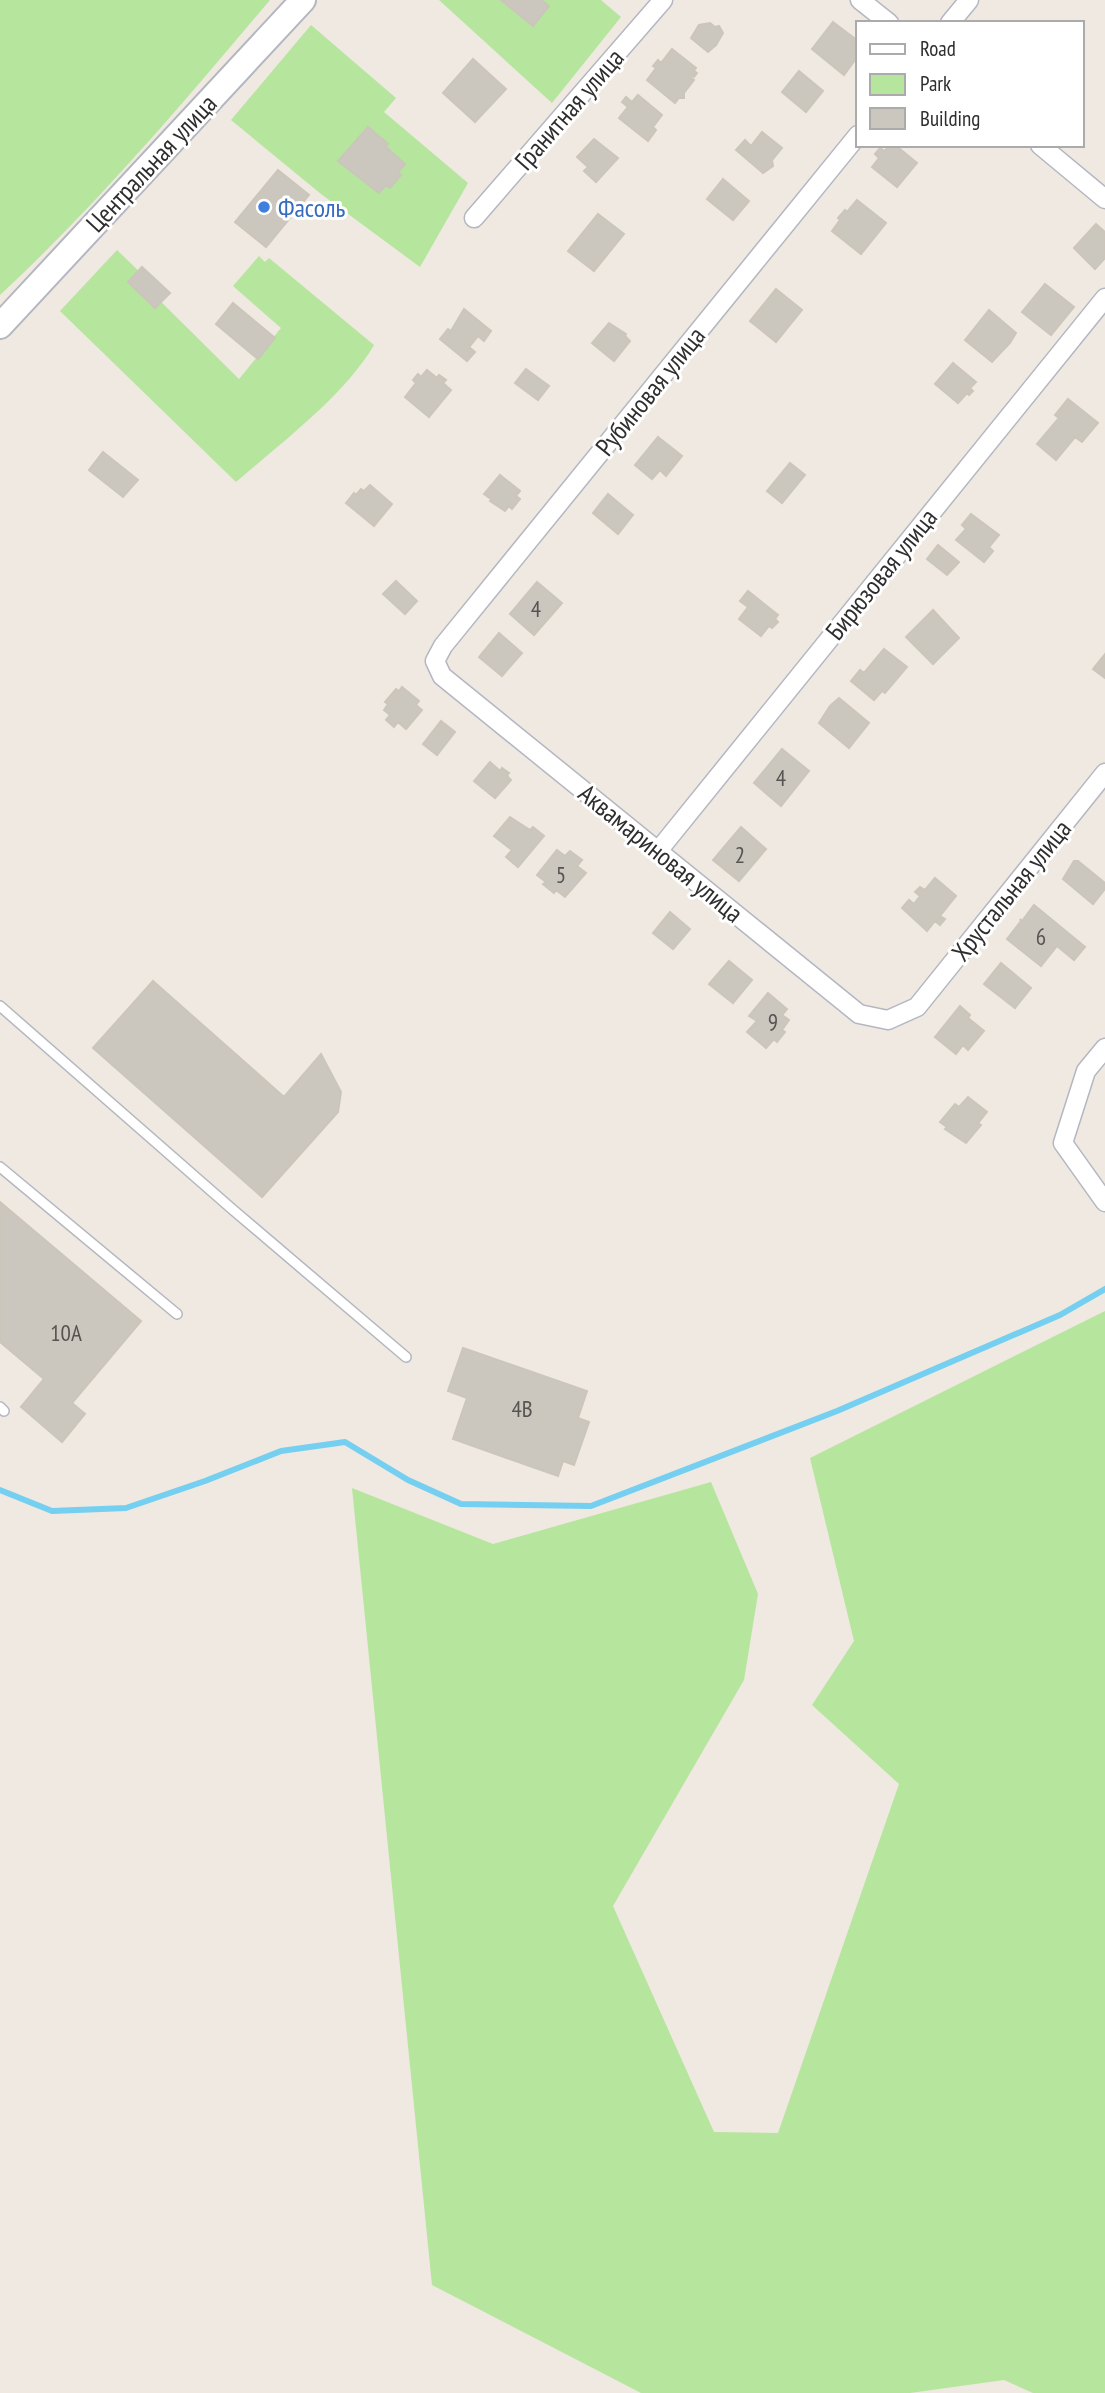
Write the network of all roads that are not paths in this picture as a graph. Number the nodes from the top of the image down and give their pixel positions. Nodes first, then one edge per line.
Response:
1 (303, 0) edge
2 (663, 0) edge
3 (860, 0) edge
4 (969, 0) edge
5 (886, 21) edge
6 (952, 21) edge
7 (856, 137) edge
8 (1042, 147) edge
9 (1105, 199) edge
10 (474, 218) dead end
11 (1105, 298) edge
12 (0, 326) edge
13 (443, 646) joint
14 (1105, 773) edge
15 (658, 850) junction
16 (0, 1006) edge
17 (916, 1007) joint
18 (1105, 1048) edge
19 (0, 1167) edge
20 (1105, 1202) edge
21 (177, 1314) dead end
22 (406, 1357) dead end

1 - 12 main road, Центральная улица
2 - 10 street, Гранитная улица
3 - 5 street
4 - 6 street
7 - 13 street, Рубиновая улица
8 - 9 street
11 - 15 street, Бирюзовая улица
13 - 15 street, Аквамариновая улица
14 - 17 street, Хрустальная улица
15 - 17 street, Аквамариновая улица
16 - 22 lane
18 - 20 street
19 - 21 lane

